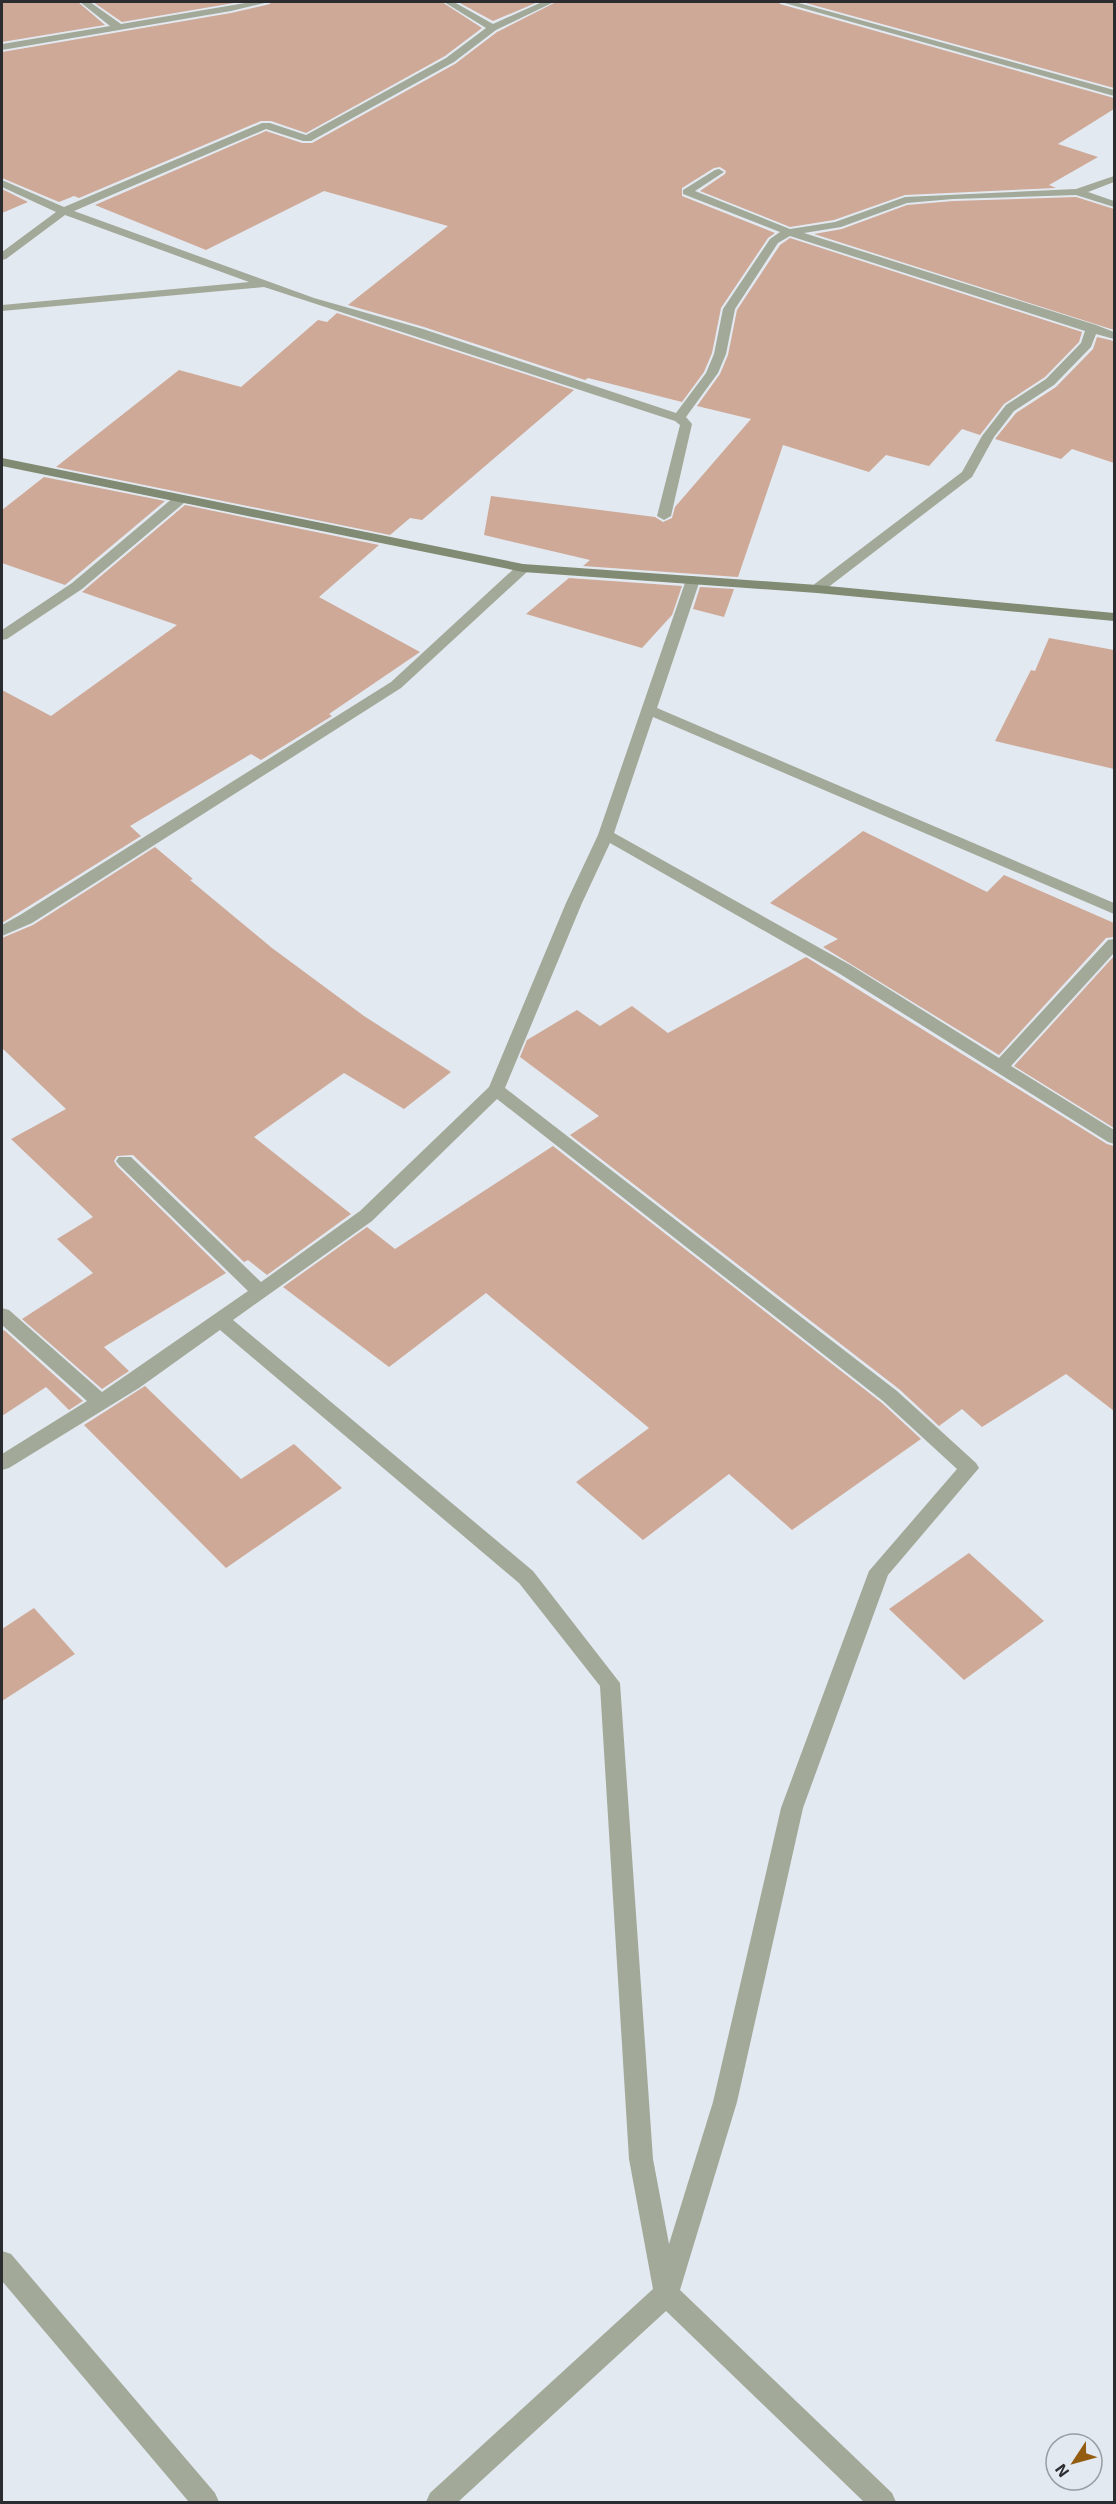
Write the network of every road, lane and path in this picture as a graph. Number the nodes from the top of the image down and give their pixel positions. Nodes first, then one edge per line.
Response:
1 (84, 2) edge
2 (264, 2) edge
3 (448, 2) edge
4 (549, 2) edge
5 (786, 2) edge
6 (120, 28) junction
7 (493, 28) junction
8 (2, 47) edge
9 (1114, 93) edge
10 (719, 172) dead end
11 (1114, 179) edge
12 (2, 183) edge
13 (1077, 192) junction
14 (1114, 204) edge
15 (64, 211) junction
16 (789, 232) junction
17 (2, 257) edge
18 (267, 284) junction
19 (2, 308) edge
20 (1092, 328) junction
21 (1114, 336) edge
22 (679, 418) junction
23 (2, 462) edge
24 (179, 500) junction
25 (664, 516) dead end
26 (524, 568) junction
27 (693, 580) junction
28 (817, 589) junction
29 (1114, 617) edge
30 (2, 636) edge
31 (649, 710) junction
32 (606, 835) junction
33 (1114, 909) edge
34 (2, 931) edge
35 (1114, 944) edge
36 (1000, 1067) junction
37 (496, 1090) junction
38 (1114, 1138) edge
39 (125, 1161) dead end
40 (261, 1293) junction
41 (2, 1316) edge
42 (221, 1320) junction
43 (101, 1402) junction
44 (2, 1463) edge
45 (2, 2263) edge
46 (666, 2294) junction
47 (206, 2502) edge
48 (439, 2502) edge
49 (883, 2502) edge

1 - 6 street
2 - 6 street
3 - 7 street
4 - 7 street
5 - 9 street
6 - 8 street
7 - 15 street
10 - 16 street
11 - 13 street
12 - 15 street
13 - 14 street
13 - 16 street
15 - 17 street
15 - 18 street
16 - 20 street
16 - 22 street
18 - 19 street
18 - 22 street
20 - 21 street
20 - 28 street
22 - 25 street
23 - 24 street
24 - 26 street
24 - 30 street
26 - 27 street
26 - 34 street
27 - 28 street
27 - 31 street
28 - 29 street
31 - 32 street
31 - 33 street
32 - 36 street
32 - 37 street
35 - 36 street
36 - 38 street
37 - 40 street
37 - 46 street
39 - 40 street
40 - 42 street
41 - 43 street
42 - 43 street
42 - 46 street
43 - 44 street
45 - 47 street
46 - 48 street
46 - 49 street

